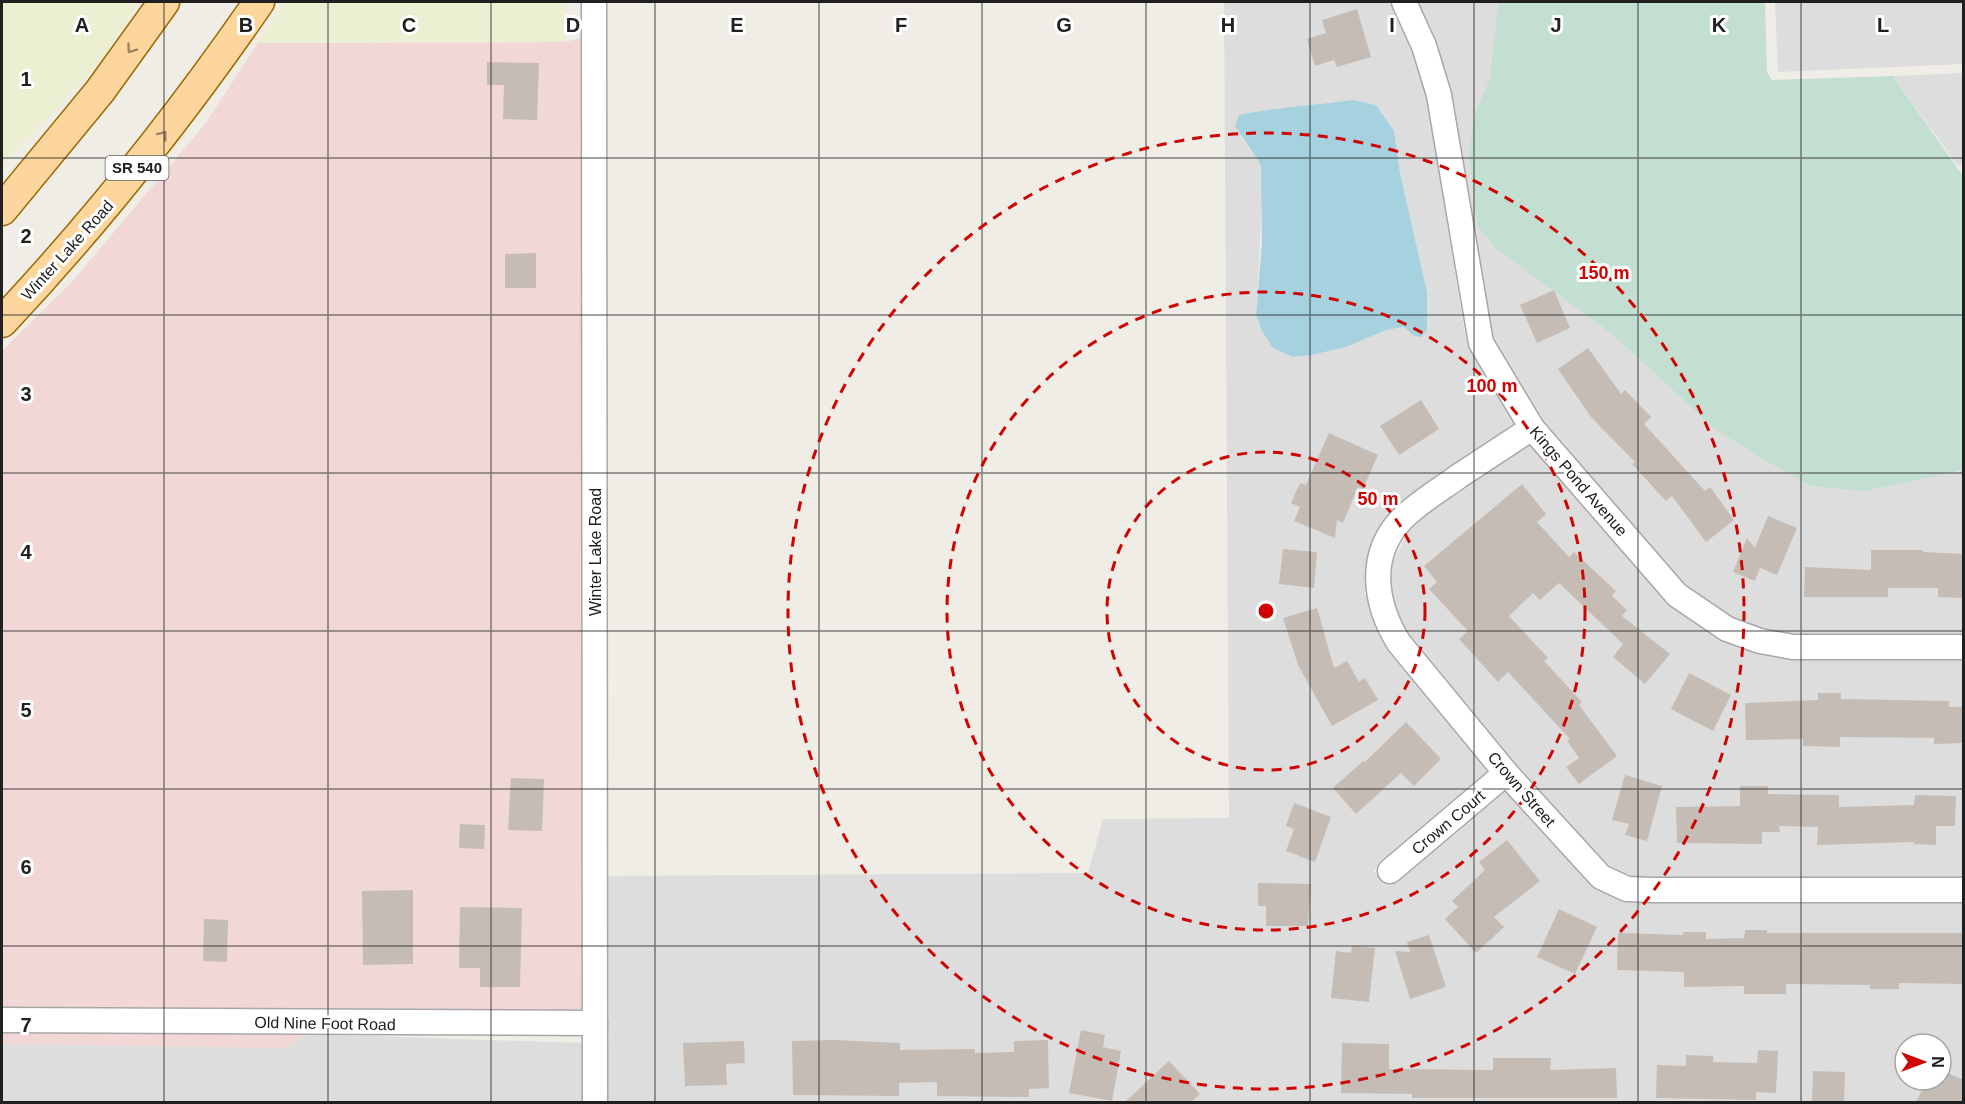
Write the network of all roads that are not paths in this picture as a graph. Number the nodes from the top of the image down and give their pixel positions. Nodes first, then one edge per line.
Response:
1 (165, 2) edge
2 (259, 2) edge
3 (594, 2) edge
4 (1404, 2) edge
5 (2, 210) edge
6 (2, 322) edge
7 (1532, 428) junction
8 (1964, 647) edge
9 (1506, 772) junction
10 (1390, 871) dead end
11 (1964, 890) edge
12 (2, 1020) edge
13 (595, 1023) junction
14 (596, 1102) edge

1 -> 5 main road
6 -> 2 main road, Winter Lake Road / SR 540
3 - 13 street, Winter Lake Road
4 - 7 street, Kings Pond Avenue
7 - 8 street, Kings Pond Avenue
7 - 9 street, Crown Street
9 - 10 street, Crown Court
9 - 11 street, Crown Street
12 - 13 street, Old Nine Foot Road
13 - 14 street, Winter Lake Road

